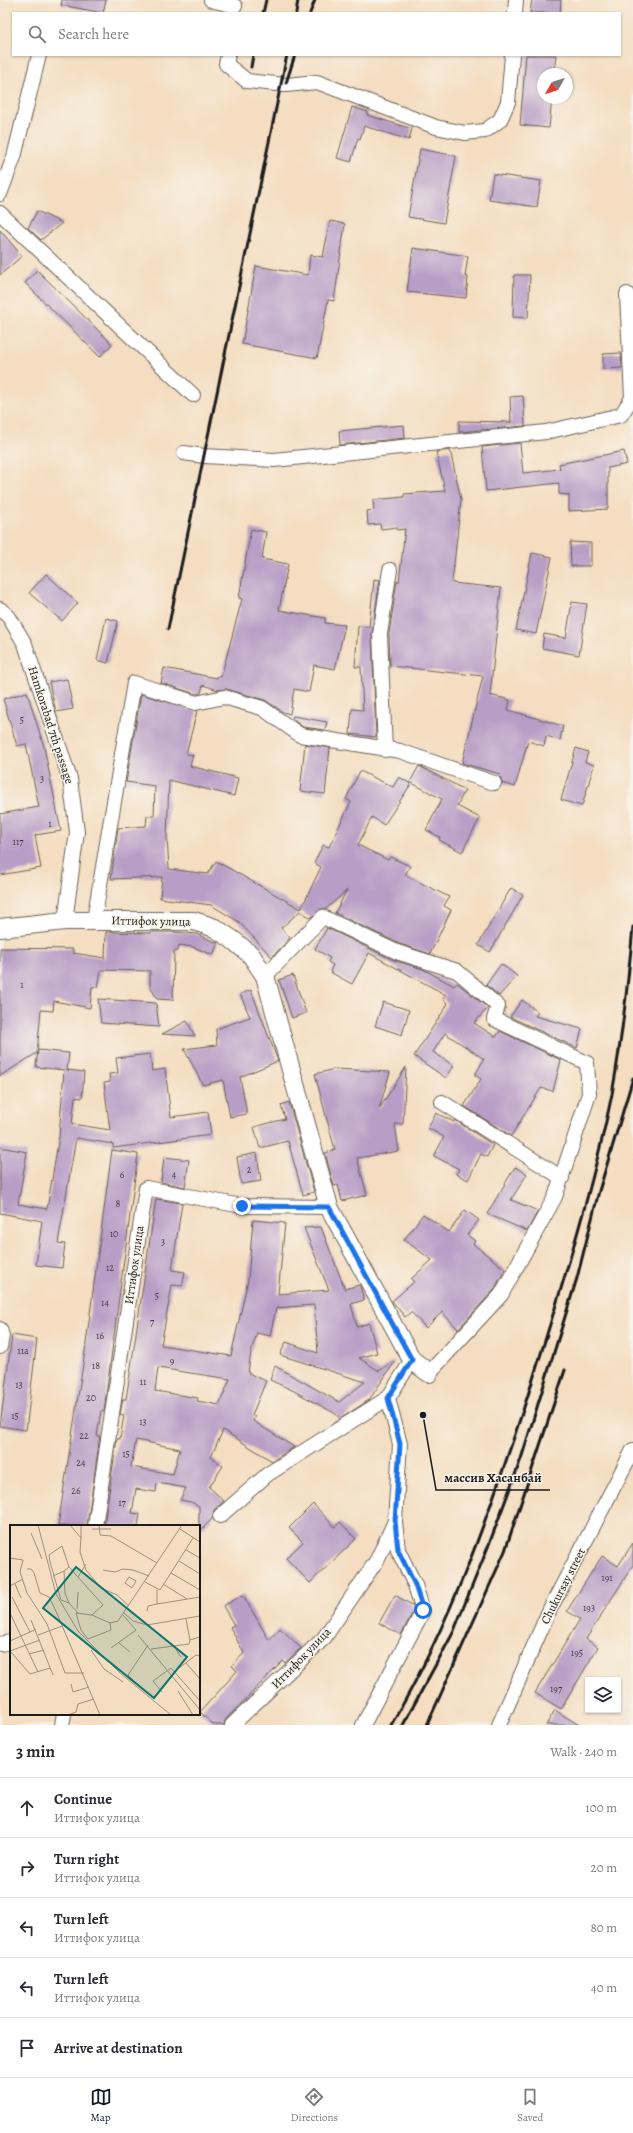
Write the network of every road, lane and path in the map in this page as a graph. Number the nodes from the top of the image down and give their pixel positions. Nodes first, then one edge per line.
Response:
1 (211, 0) edge
2 (516, 0) edge
3 (235, 6) edge
4 (515, 12) edge
5 (38, 56) edge
6 (228, 56) edge
7 (512, 56) edge
8 (0, 194) edge
9 (0, 213) edge
10 (626, 294) dead end
11 (193, 395) dead end
12 (184, 453) dead end
13 (390, 570) dead end
14 (0, 609) edge
15 (386, 750) junction
16 (494, 783) dead end
17 (94, 920) junction
18 (64, 921) junction
19 (0, 928) edge
20 (266, 976) junction
21 (442, 1102) dead end
22 (562, 1178) junction
23 (329, 1207) junction
24 (0, 1329) edge
25 (0, 1347) edge
26 (412, 1360) junction
27 (429, 1373) joint
28 (388, 1398) junction
29 (633, 1450) edge
30 (220, 1516) dead end
31 (395, 1521) junction
32 (95, 1525) edge
33 (10, 1642) edge
34 (0, 1644) edge
35 (64, 1715) edge
36 (62, 1725) edge
37 (232, 1725) edge
38 (363, 1725) edge
39 (498, 1725) edge

1 - 3 street
2 - 4 street
5 - 8 street
6 - 7 street
9 - 11 street
10 - 12 street
13 - 15 street
14 - 18 street, Hamkorabad 7th passage
15 - 16 street
15 - 17 street
17 - 18 street, Иттифок улица
17 - 20 street, Иттифок улица
18 - 19 street, Иттифок улица
20 - 22 street
20 - 23 street, Иттифок улица
21 - 22 street
22 - 27 street
23 - 26 street, Иттифок улица
23 - 32 street, Иттифок улица
24 - 25 street
26 - 27 street, Иттифок улица
26 - 28 street
28 - 30 street
28 - 31 street, Иттифок улица
29 - 39 street, Chukursay street
31 - 37 street, Иттифок улица
31 - 38 street, Иттифок улица
33 - 34 street
35 - 36 street

